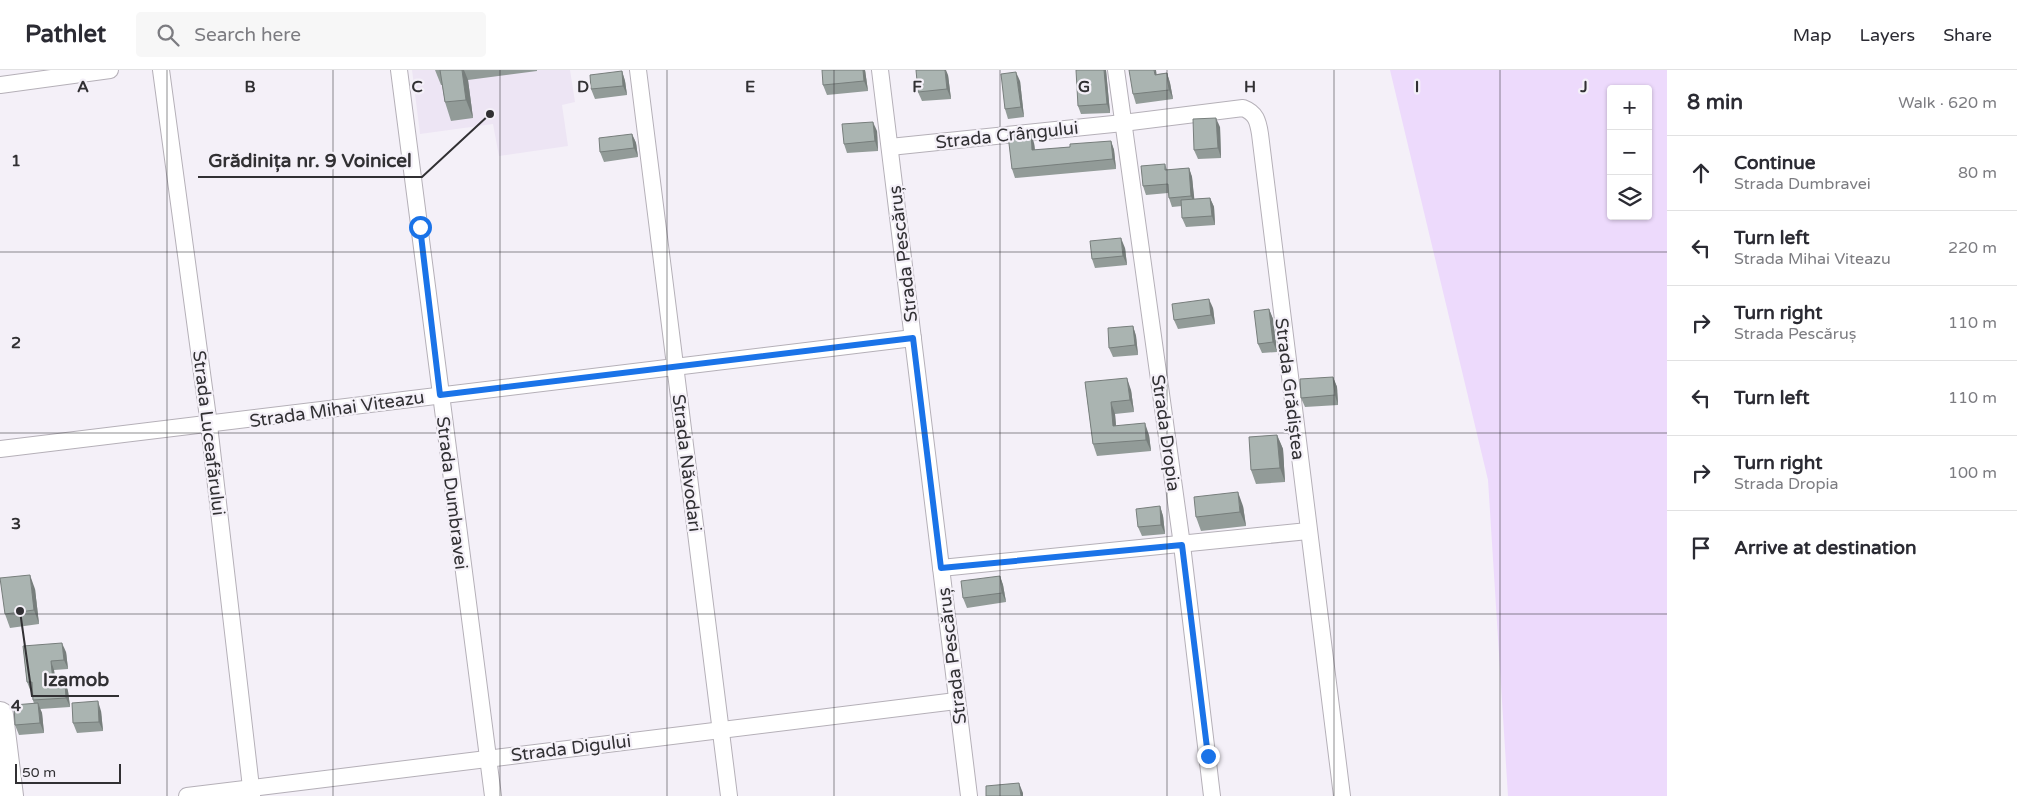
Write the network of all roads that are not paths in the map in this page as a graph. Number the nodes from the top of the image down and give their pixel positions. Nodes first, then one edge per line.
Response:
1 (110, 70) edge
2 (161, 70) edge
3 (399, 70) edge
4 (638, 70) edge
5 (880, 70) edge
6 (1116, 70) edge
7 (0, 85) edge
8 (1123, 123) junction
9 (890, 147) junction
10 (913, 338) junction
11 (675, 366) junction
12 (440, 395) junction
13 (209, 426) junction
14 (0, 449) edge
15 (1308, 531) junction
16 (1182, 545) junction
17 (941, 568) junction
18 (956, 701) junction
19 (0, 715) edge
20 (721, 730) junction
21 (487, 758) junction
22 (251, 792) edge
23 (10, 796) edge
24 (187, 796) edge
25 (492, 796) edge
26 (729, 796) edge
27 (969, 796) edge
28 (1212, 796) edge
29 (1342, 796) edge

1 - 7 street
2 - 13 street, Strada Luceafărului
3 - 12 street, Strada Dumbravei
4 - 11 street, Strada Năvodari
5 - 9 street, Strada Pescăruș
6 - 8 street, Strada Dropia
8 - 9 street, Strada Crângului
8 - 15 street, Strada Grădiștea
8 - 16 street, Strada Dropia
9 - 10 street, Strada Pescăruș
10 - 11 street, Strada Mihai Viteazu
10 - 17 street, Strada Pescăruș
11 - 12 street, Strada Mihai Viteazu
11 - 20 street, Strada Năvodari
12 - 13 street, Strada Mihai Viteazu
12 - 21 street, Strada Dumbravei
13 - 14 street, Strada Mihai Viteazu
13 - 22 street, Strada Luceafărului
15 - 16 street
15 - 29 street, Strada Grădiștea
16 - 17 street
16 - 28 street, Strada Dropia
17 - 18 street, Strada Pescăruș
18 - 20 street, Strada Digului
18 - 27 street, Strada Pescăruș
19 - 23 main road
20 - 21 street, Strada Digului
20 - 26 street, Strada Năvodari
21 - 22 street, Strada Digului
21 - 25 street, Strada Dumbravei
22 - 24 street, Strada Digului

